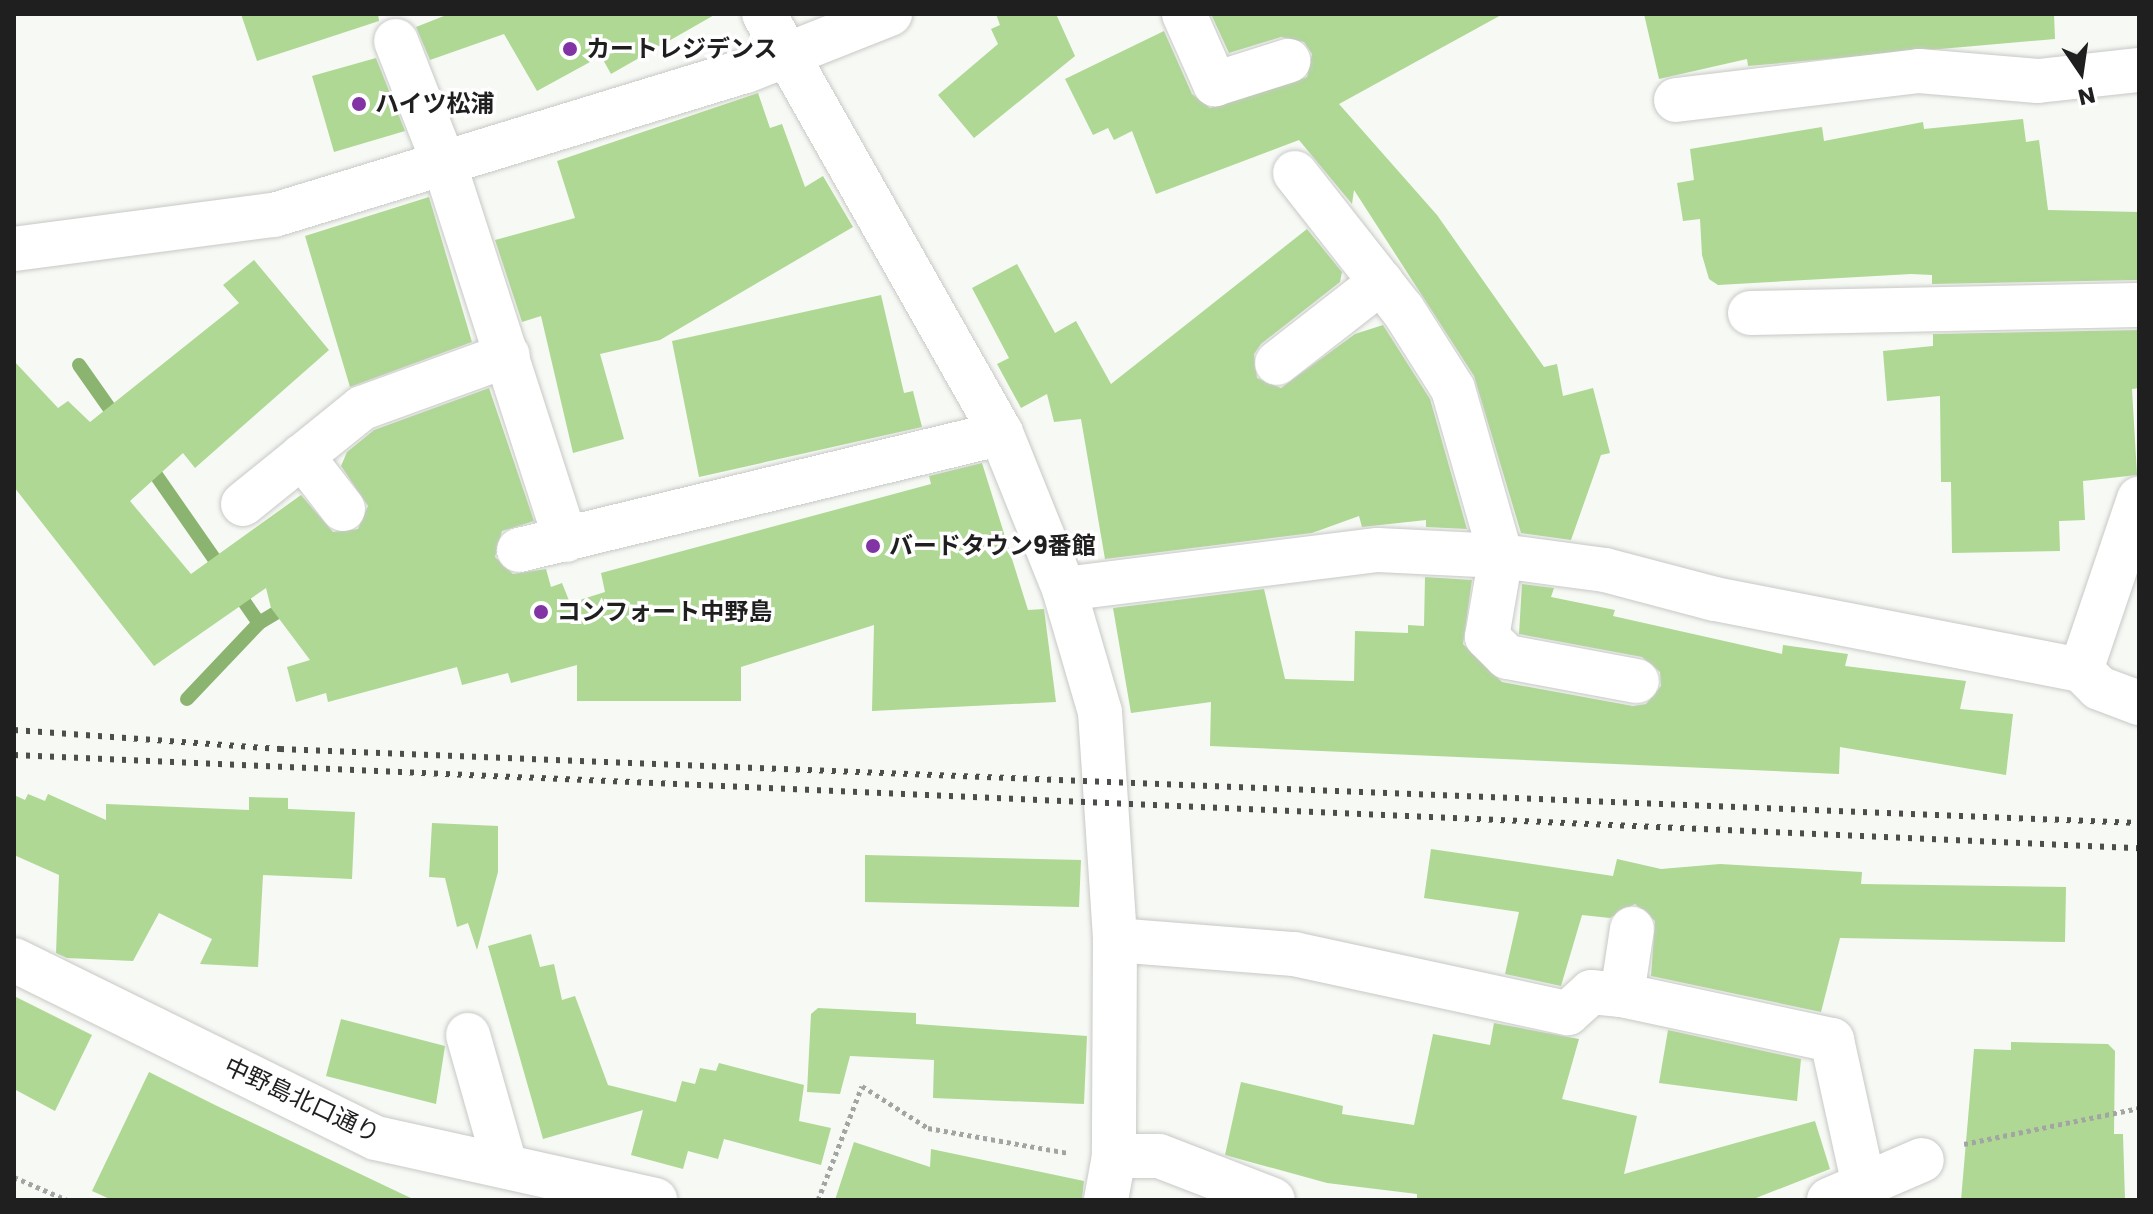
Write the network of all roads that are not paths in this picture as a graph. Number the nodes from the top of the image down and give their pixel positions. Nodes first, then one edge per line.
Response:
1 (764, 14) edge
2 (890, 14) edge
3 (1184, 14) edge
4 (396, 41) dead end
5 (788, 51) junction
6 (1288, 61) dead end
7 (2139, 70) edge
8 (1676, 100) dead end
9 (445, 166) junction
10 (1295, 173) dead end
11 (14, 249) edge
12 (1381, 282) junction
13 (2139, 305) edge
14 (1750, 313) dead end
15 (508, 355) junction
16 (1277, 363) dead end
17 (1001, 433) junction
18 (302, 456) junction
19 (2139, 499) edge
20 (243, 504) dead end
21 (343, 509) dead end
22 (566, 540) junction
23 (519, 550) dead end
24 (1501, 556) junction
25 (1064, 589) junction
26 (2081, 670) junction
27 (1637, 681) dead end
28 (2139, 703) edge
29 (1632, 929) dead end
30 (1115, 940) junction
31 (14, 960) edge
32 (1622, 995) junction
33 (468, 1035) dead end
34 (1114, 1156) junction
35 (1922, 1160) road end
36 (504, 1161) junction
37 (581, 1191) edge
38 (1847, 1193) edge
39 (655, 1200) edge
40 (1106, 1200) edge
41 (1273, 1200) edge

1 - 5 street
2 - 5 street
3 - 6 street
4 - 9 street
5 - 9 street
5 - 17 street
7 - 8 street
9 - 11 street
9 - 15 street
10 - 12 street
12 - 16 street
12 - 24 street
13 - 14 street
15 - 18 street
15 - 22 street
17 - 22 street
17 - 25 street
18 - 20 street
18 - 21 street
19 - 26 street
22 - 23 street
24 - 25 street
24 - 26 street
24 - 27 street
25 - 30 street
26 - 28 street
29 - 32 street
30 - 32 street
30 - 34 street
31 - 36 street, 中野島北口通り
32 - 38 street
33 - 36 street
34 - 40 street
34 - 41 street
35 - 38 street
36 - 37 street, 中野島北口通り
37 - 39 street, 中野島北口通り

